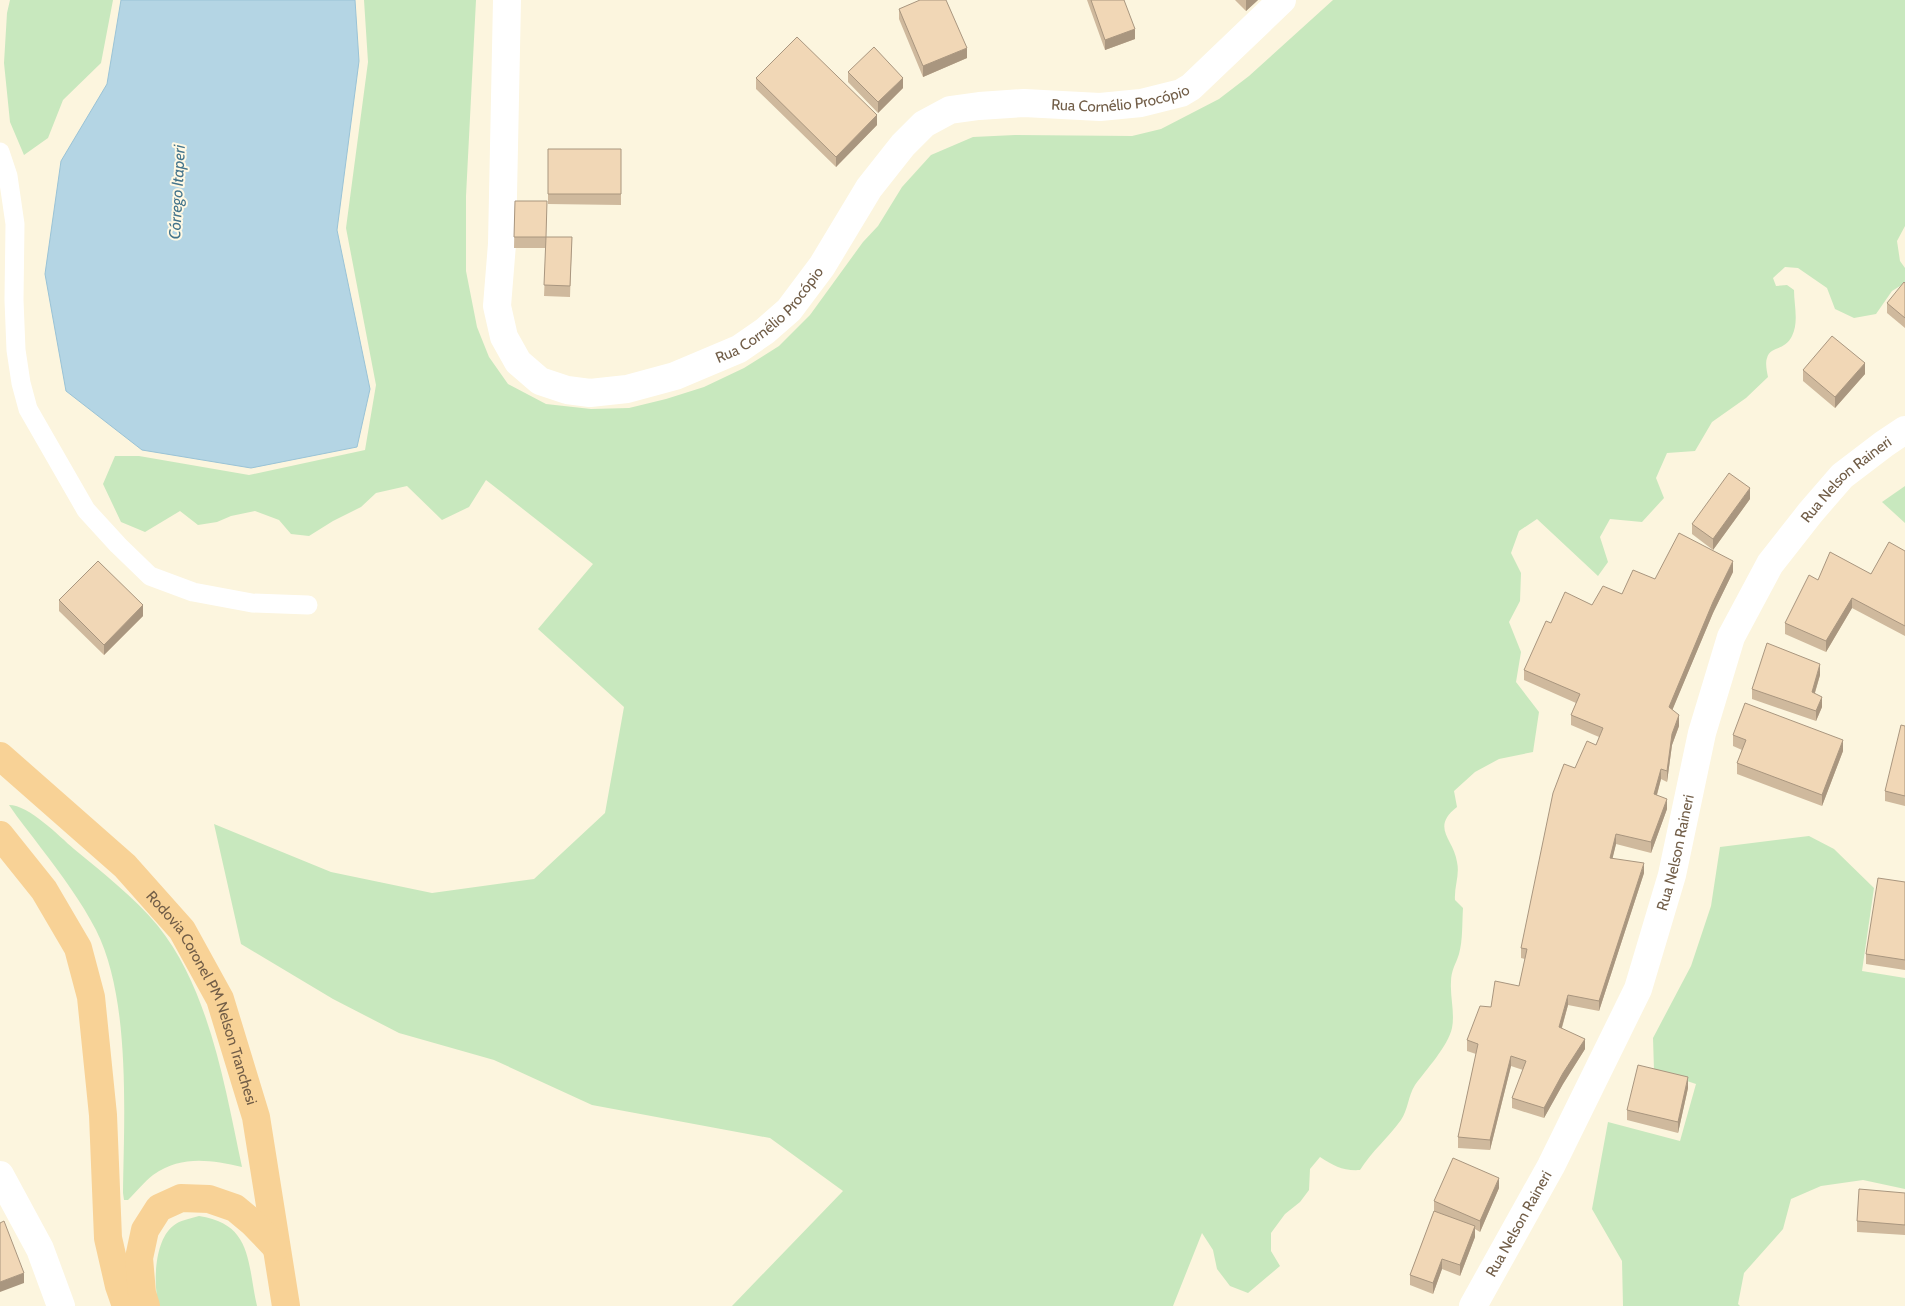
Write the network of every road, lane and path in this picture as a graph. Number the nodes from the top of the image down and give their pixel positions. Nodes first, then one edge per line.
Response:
1 (506, 0) edge
2 (1282, 0) edge
3 (0, 152) edge
4 (1905, 430) edge
5 (308, 605) dead end
6 (0, 756) edge
7 (0, 835) edge
8 (0, 1175) edge
9 (276, 1247) junction
10 (61, 1306) edge
11 (126, 1306) edge
12 (146, 1306) edge
13 (286, 1306) edge
14 (1473, 1306) edge

1 - 2 street, Rua Cornélio Procópio
3 - 5 lane
4 - 14 street, Rua Nelson Raineri
6 - 9 highway, Rodovia Coronel PM Nelson Tranchesi
7 - 11 highway
8 - 10 street
9 - 12 highway
9 - 13 highway, Rodovia Coronel PM Nelson Tranchesi

